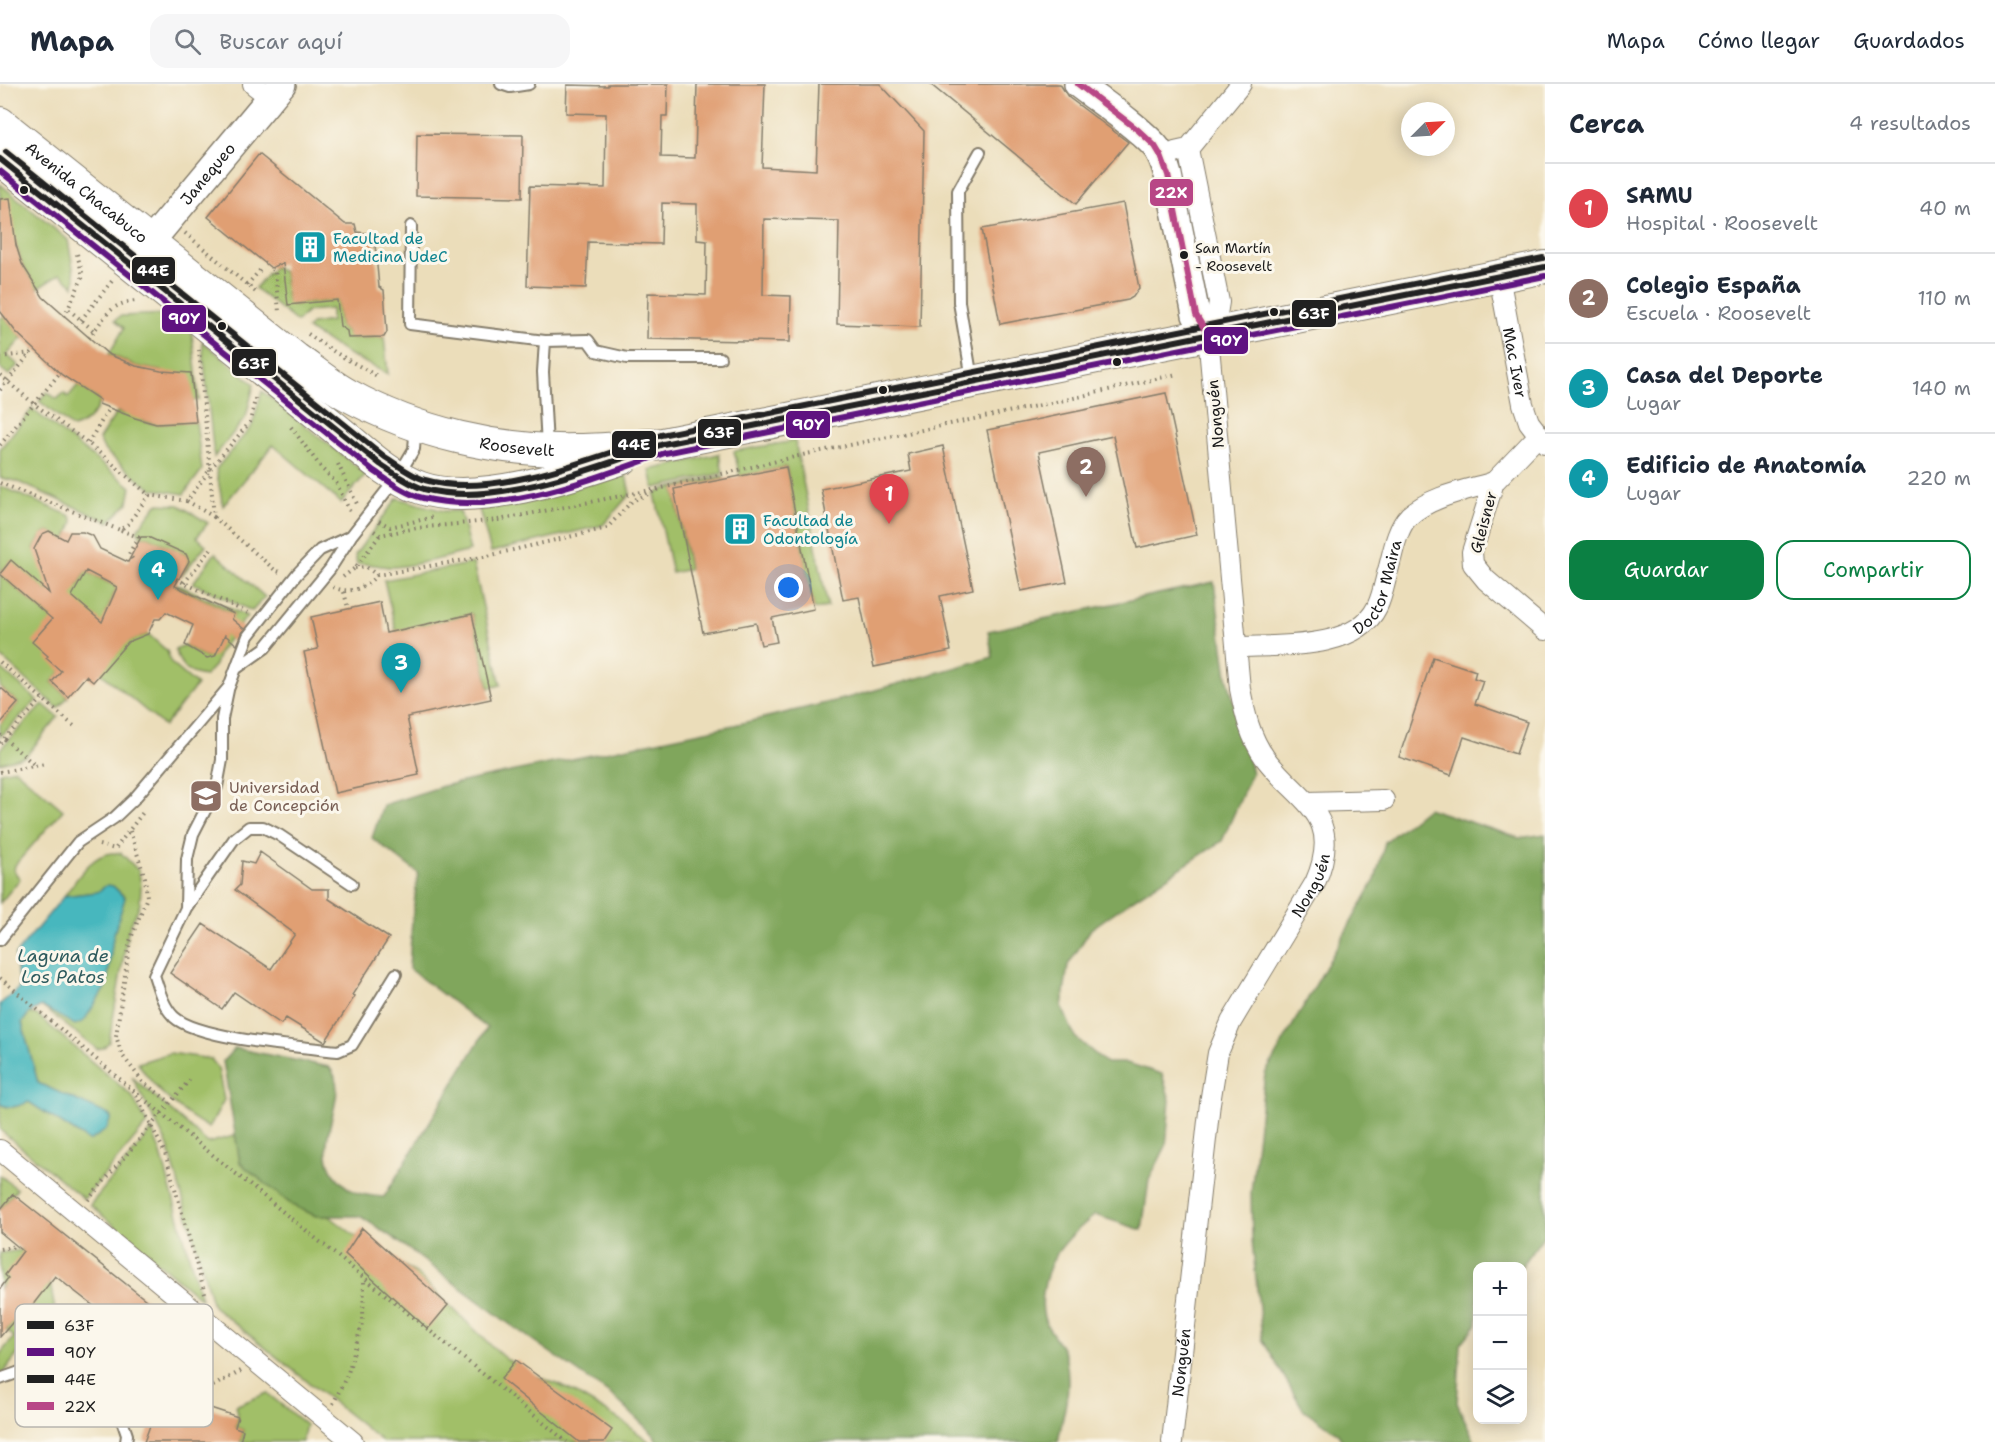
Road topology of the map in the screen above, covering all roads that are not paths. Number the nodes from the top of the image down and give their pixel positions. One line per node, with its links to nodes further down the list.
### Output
1 (501, 84): 2 (lane)
2 (529, 84)
3 (1241, 84): 8 (street)
4 (1084, 86): 7 (main road)
5 (269, 89): 12 (main road, Janequeo)
6 (0, 123): 12 (main road, Avenida Chacabuco)
7 (1156, 146): 8 (street); 15 (main road)
8 (1188, 149): 15 (street)
9 (980, 152): 18 (lane)
10 (0, 159): 12 (main road, Avenida Chacabuco)
11 (411, 226): 16 (lane)
12 (142, 250): 19 (main road, Avenida Chacabuco); 23 (main road, Avenida Chacabuco)
13 (1545, 267): 14 (main road, Roosevelt)
14 (1499, 276): 15 (main road, Roosevelt); 20 (street, Mac Iver)
15 (1208, 335): 18 (main road, Roosevelt); 27 (street, Nonguén)
16 (545, 341): 17 (lane); 22 (lane)
17 (720, 358)
18 (972, 381): 21 (main road, Roosevelt)
19 (412, 435): 22 (main road, Roosevelt); 23 (lane)
20 (1542, 439): 24 (street, Gleisner)
21 (663, 444): 22 (main road, Roosevelt); 23 (main road, Roosevelt)
22 (547, 450)
23 (398, 476): 25 (lane)
24 (1494, 482): 26 (street, Gleisner); 27 (street, Doctor Maira)
25 (351, 536): 28 (lane); 28 (lane)
26 (1545, 630)
27 (1237, 647): 31 (street, Nonguén)
28 (237, 669): 29 (lane)
29 (229, 687): 33 (lane); 34 (lane)
30 (1384, 800): 31 (street)
31 (1308, 802): 44 (street, Nonguén)
32 (352, 884): 33 (lane)
33 (186, 908): 35 (lane)
34 (0, 940)
35 (396, 974)
36 (0, 1150): 37 (street)
37 (186, 1304)
38 (213, 1326): 43 (street)
39 (15, 1374): 40 (lane)
40 (0, 1379)
41 (125, 1427): 42 (lane)
42 (126, 1442)
43 (353, 1442)
44 (1172, 1442)

